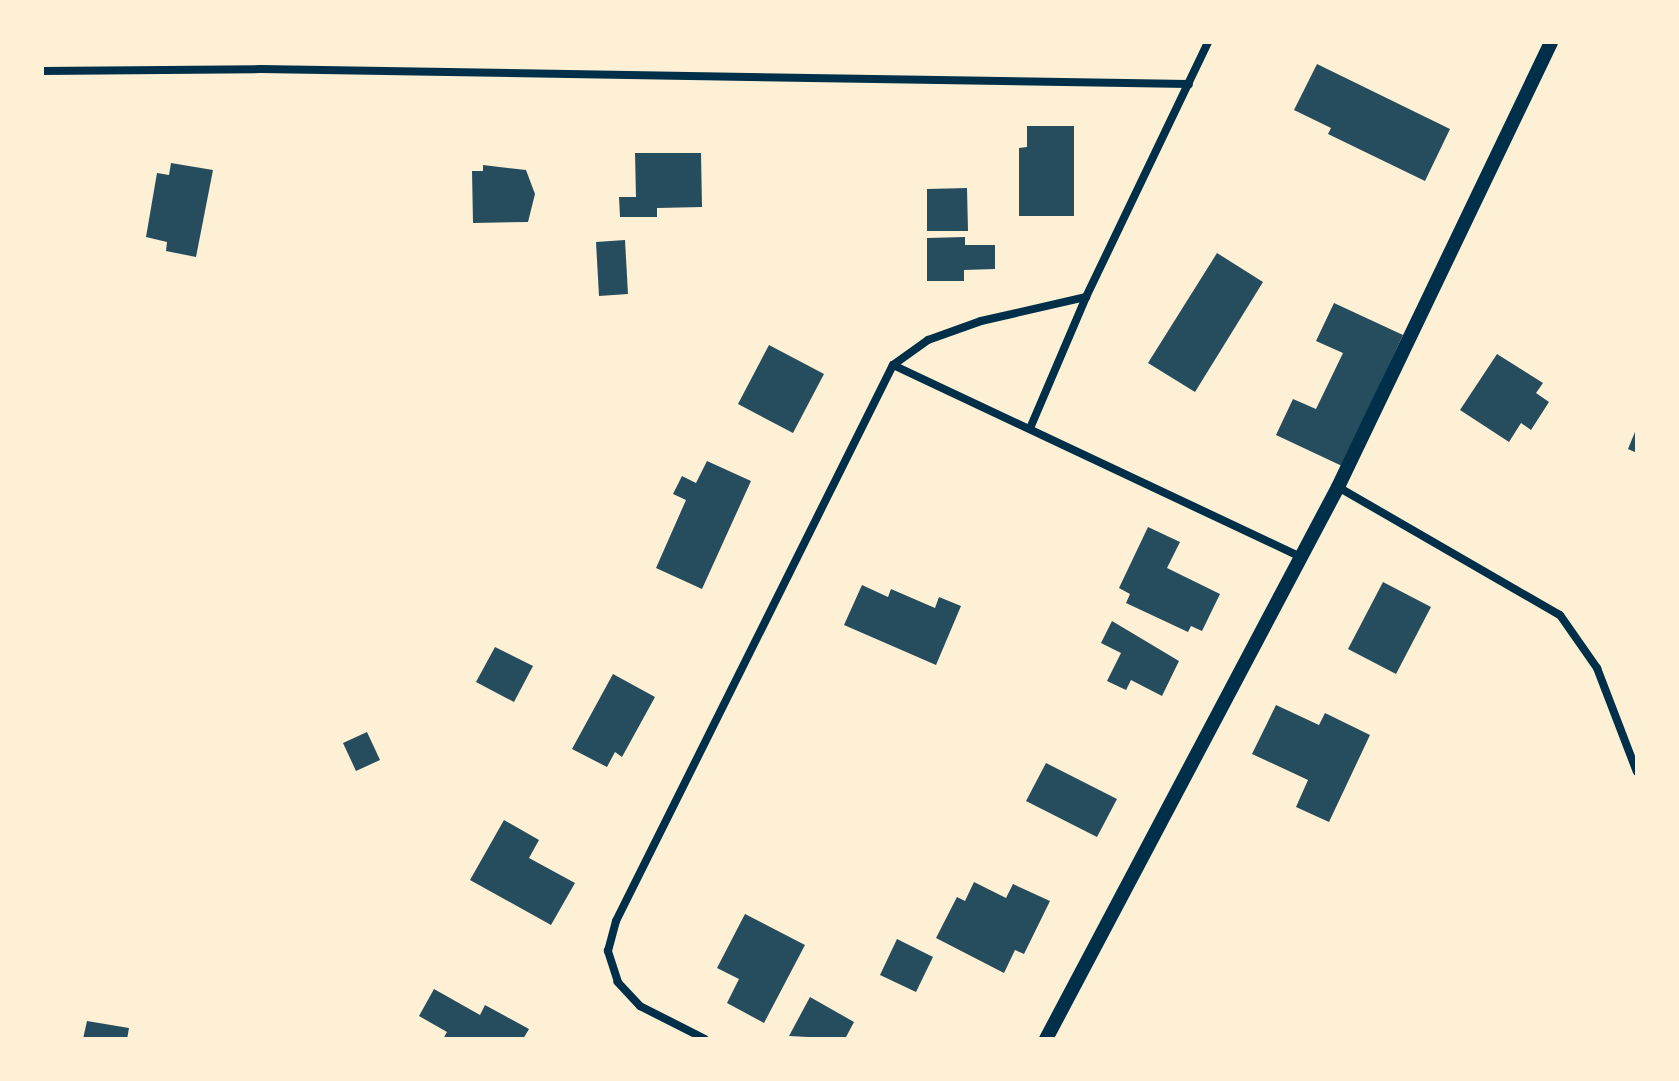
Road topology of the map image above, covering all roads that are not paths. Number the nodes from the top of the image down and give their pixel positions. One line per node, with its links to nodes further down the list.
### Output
1 (1208, 42): 4 (street)
2 (1551, 42): 8 (street)
3 (42, 71): 4 (street)
4 (1189, 84): 5 (street)
5 (1086, 297): 6 (street); 7 (street)
6 (893, 365): 7 (street); 11 (street)
7 (1031, 426): 9 (street)
8 (1338, 487): 9 (street); 10 (street)
9 (1301, 557): 12 (street)
10 (1637, 772)
11 (705, 1039)
12 (1046, 1039)

